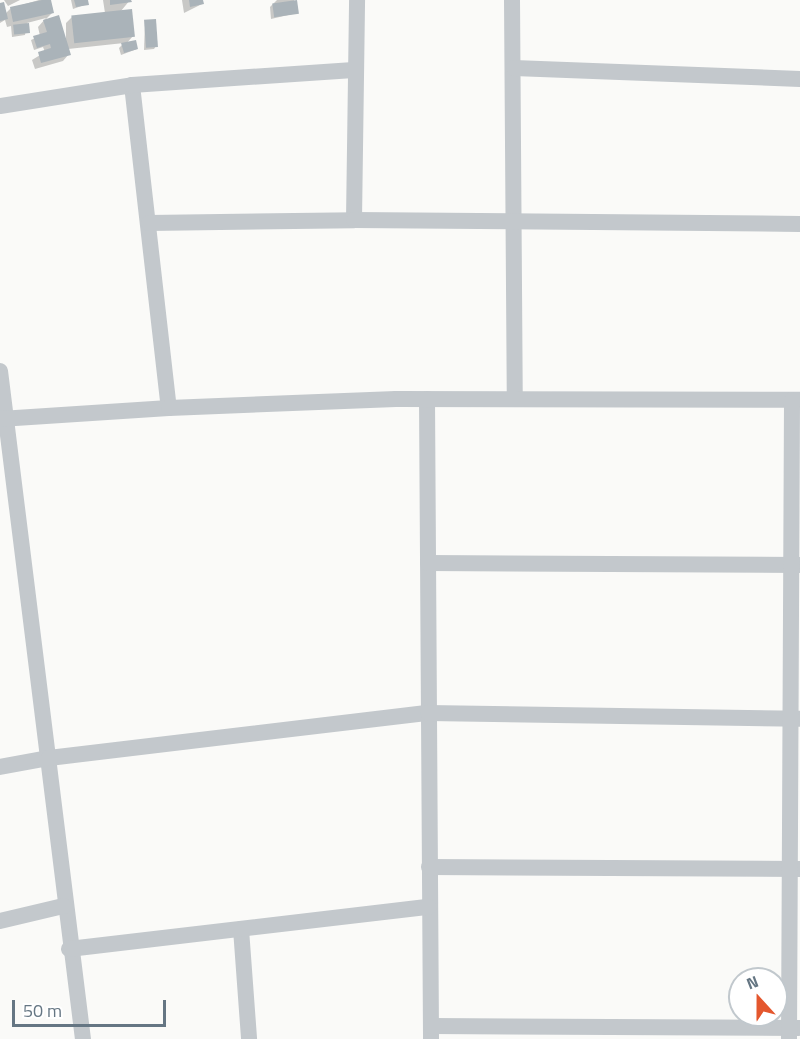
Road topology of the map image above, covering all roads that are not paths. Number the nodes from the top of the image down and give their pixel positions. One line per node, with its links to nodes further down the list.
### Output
1 (357, 0): 4 (street)
2 (512, 0): 3 (street)
3 (514, 68): 5 (street); 9 (street)
4 (353, 70): 6 (street); 8 (street)
5 (800, 79)
6 (132, 85): 7 (street); 10 (street)
7 (0, 106)
8 (354, 220): 9 (street); 10 (street)
9 (513, 221): 11 (street); 14 (street)
10 (149, 223): 16 (street)
11 (800, 224)
12 (0, 371): 17 (street)
13 (427, 399): 14 (street); 16 (street); 18 (street)
14 (515, 399): 15 (street)
15 (796, 400): 19 (street)
16 (169, 408): 17 (street)
17 (3, 419): 22 (street)
18 (428, 563): 19 (street); 20 (street)
19 (796, 564): 21 (street)
20 (428, 713): 21 (street); 22 (street); 24 (street)
21 (795, 719): 25 (street)
22 (49, 758): 23 (street); 26 (street)
23 (0, 767)
24 (429, 867): 25 (street); 27 (street)
25 (795, 869): 32 (street)
26 (63, 906): 28 (street); 30 (street)
27 (429, 907): 29 (street); 31 (street)
28 (0, 921)
29 (242, 929): 30 (street); 34 (street)
30 (69, 949): 33 (street)
31 (431, 1032): 32 (street)
32 (793, 1032)
33 (82, 1039)
34 (249, 1039)

